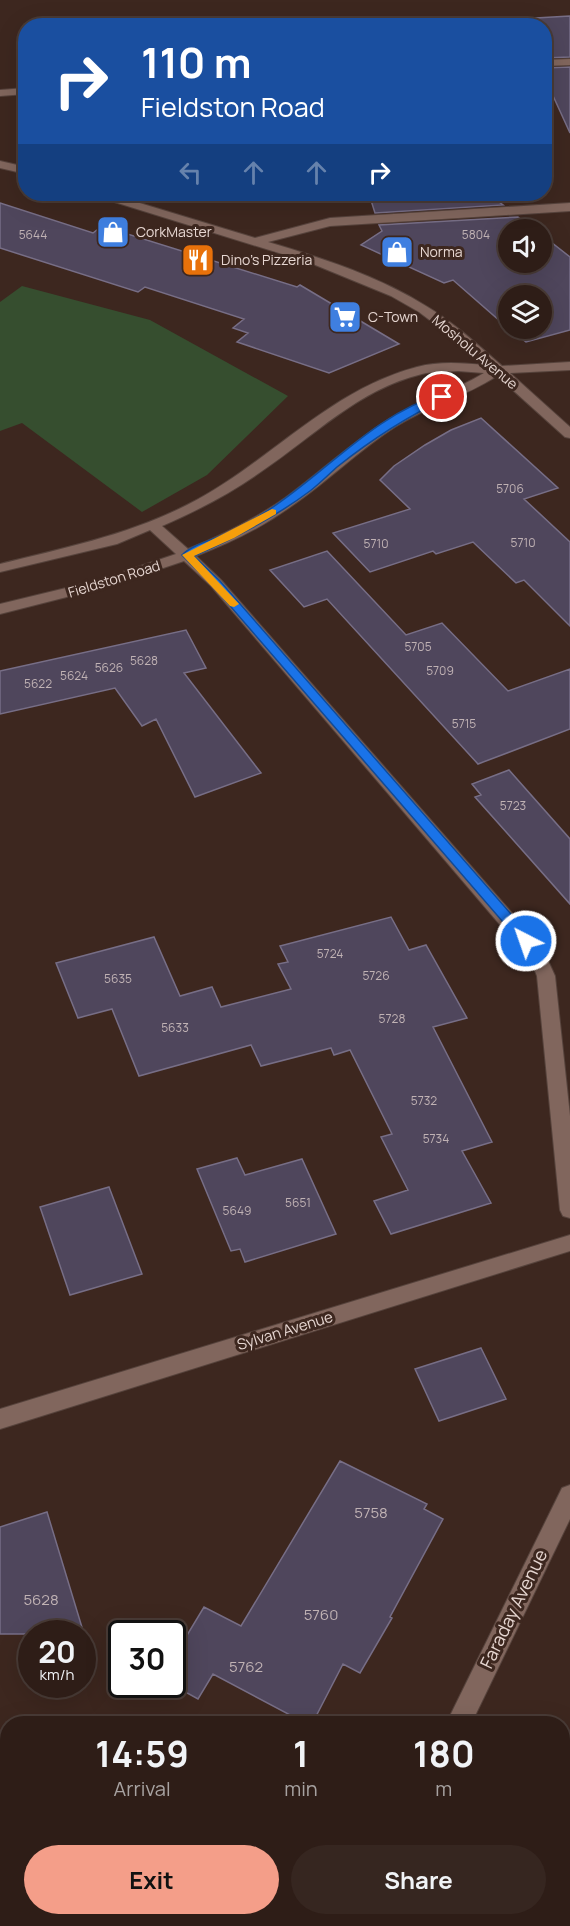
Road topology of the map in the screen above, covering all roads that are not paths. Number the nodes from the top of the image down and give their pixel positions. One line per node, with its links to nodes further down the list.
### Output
1 (570, 62): 2 (street)
2 (552, 63)
3 (18, 92): 4 (street)
4 (0, 93)
5 (0, 164): 6 (street)
6 (18, 169)
7 (123, 201): 9 (street, Mosholu Avenue)
8 (570, 207): 9 (street)
9 (257, 241): 11 (street, Mosholu Avenue)
10 (570, 366): 11 (street, Fieldston Road)
11 (498, 370): 12 (street, Mosholu Avenue); 13 (street, Fieldston Road); 14 (street, Fieldston Road)
12 (570, 434)
13 (153, 525): 14 (street); 15 (street, Fieldston Road)
14 (187, 555): 16 (street, Fieldston Road); 17 (street)
15 (0, 568)
16 (0, 609)
17 (570, 1210)
18 (570, 1243): 19 (street, Sylvan Avenue)
19 (0, 1419)
20 (570, 1495): 21 (street, Faraday Avenue)
21 (462, 1716)

